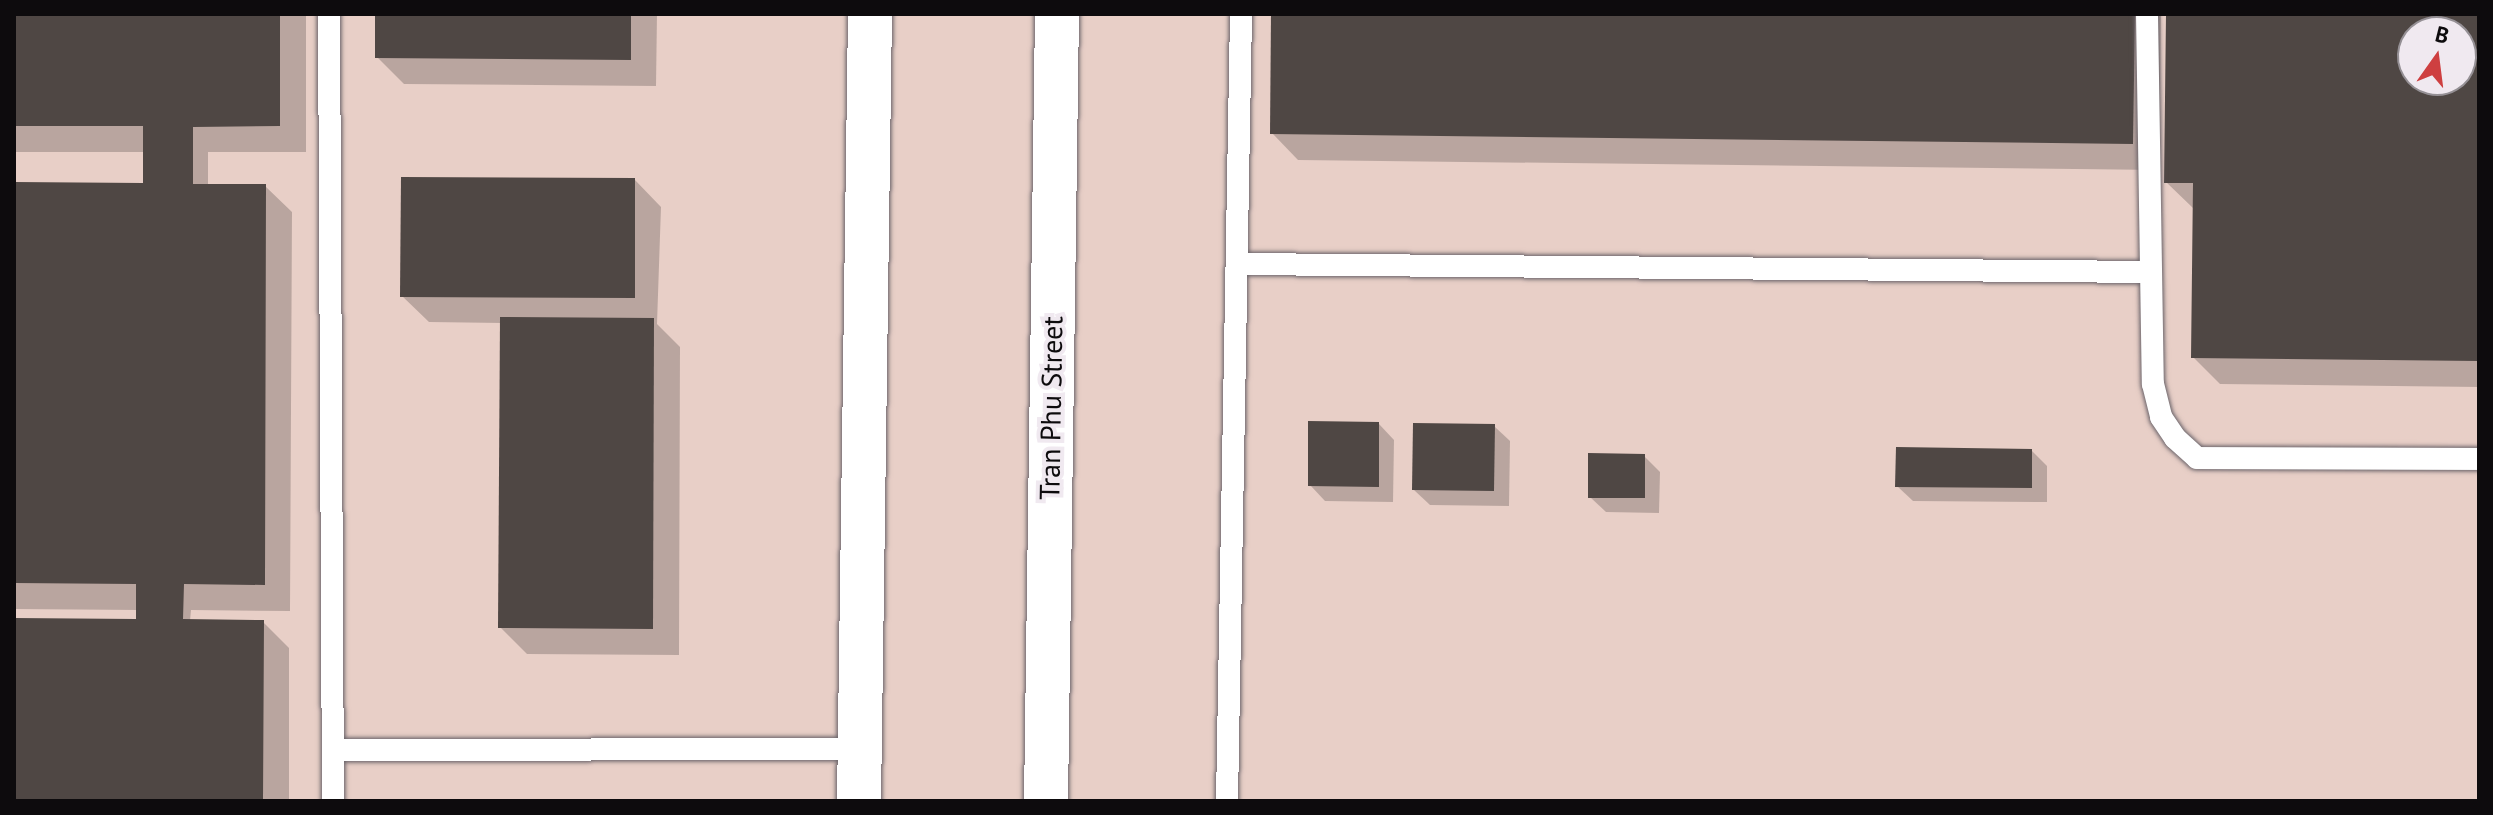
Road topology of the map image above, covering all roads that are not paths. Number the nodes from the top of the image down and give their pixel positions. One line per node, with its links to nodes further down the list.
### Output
1 (329, 14): 10 (lane)
2 (870, 14): 9 (main road)
3 (1057, 14): 13 (main road, Tran Phu Street)
4 (1241, 14): 6 (lane)
5 (2147, 14): 7 (lane)
6 (1237, 264): 7 (lane); 14 (lane)
7 (2151, 272): 8 (lane)
8 (2479, 459)
9 (859, 749): 10 (lane); 12 (main road)
10 (334, 750): 11 (lane)
11 (333, 801)
12 (859, 801)
13 (1046, 801)
14 (1227, 801)

